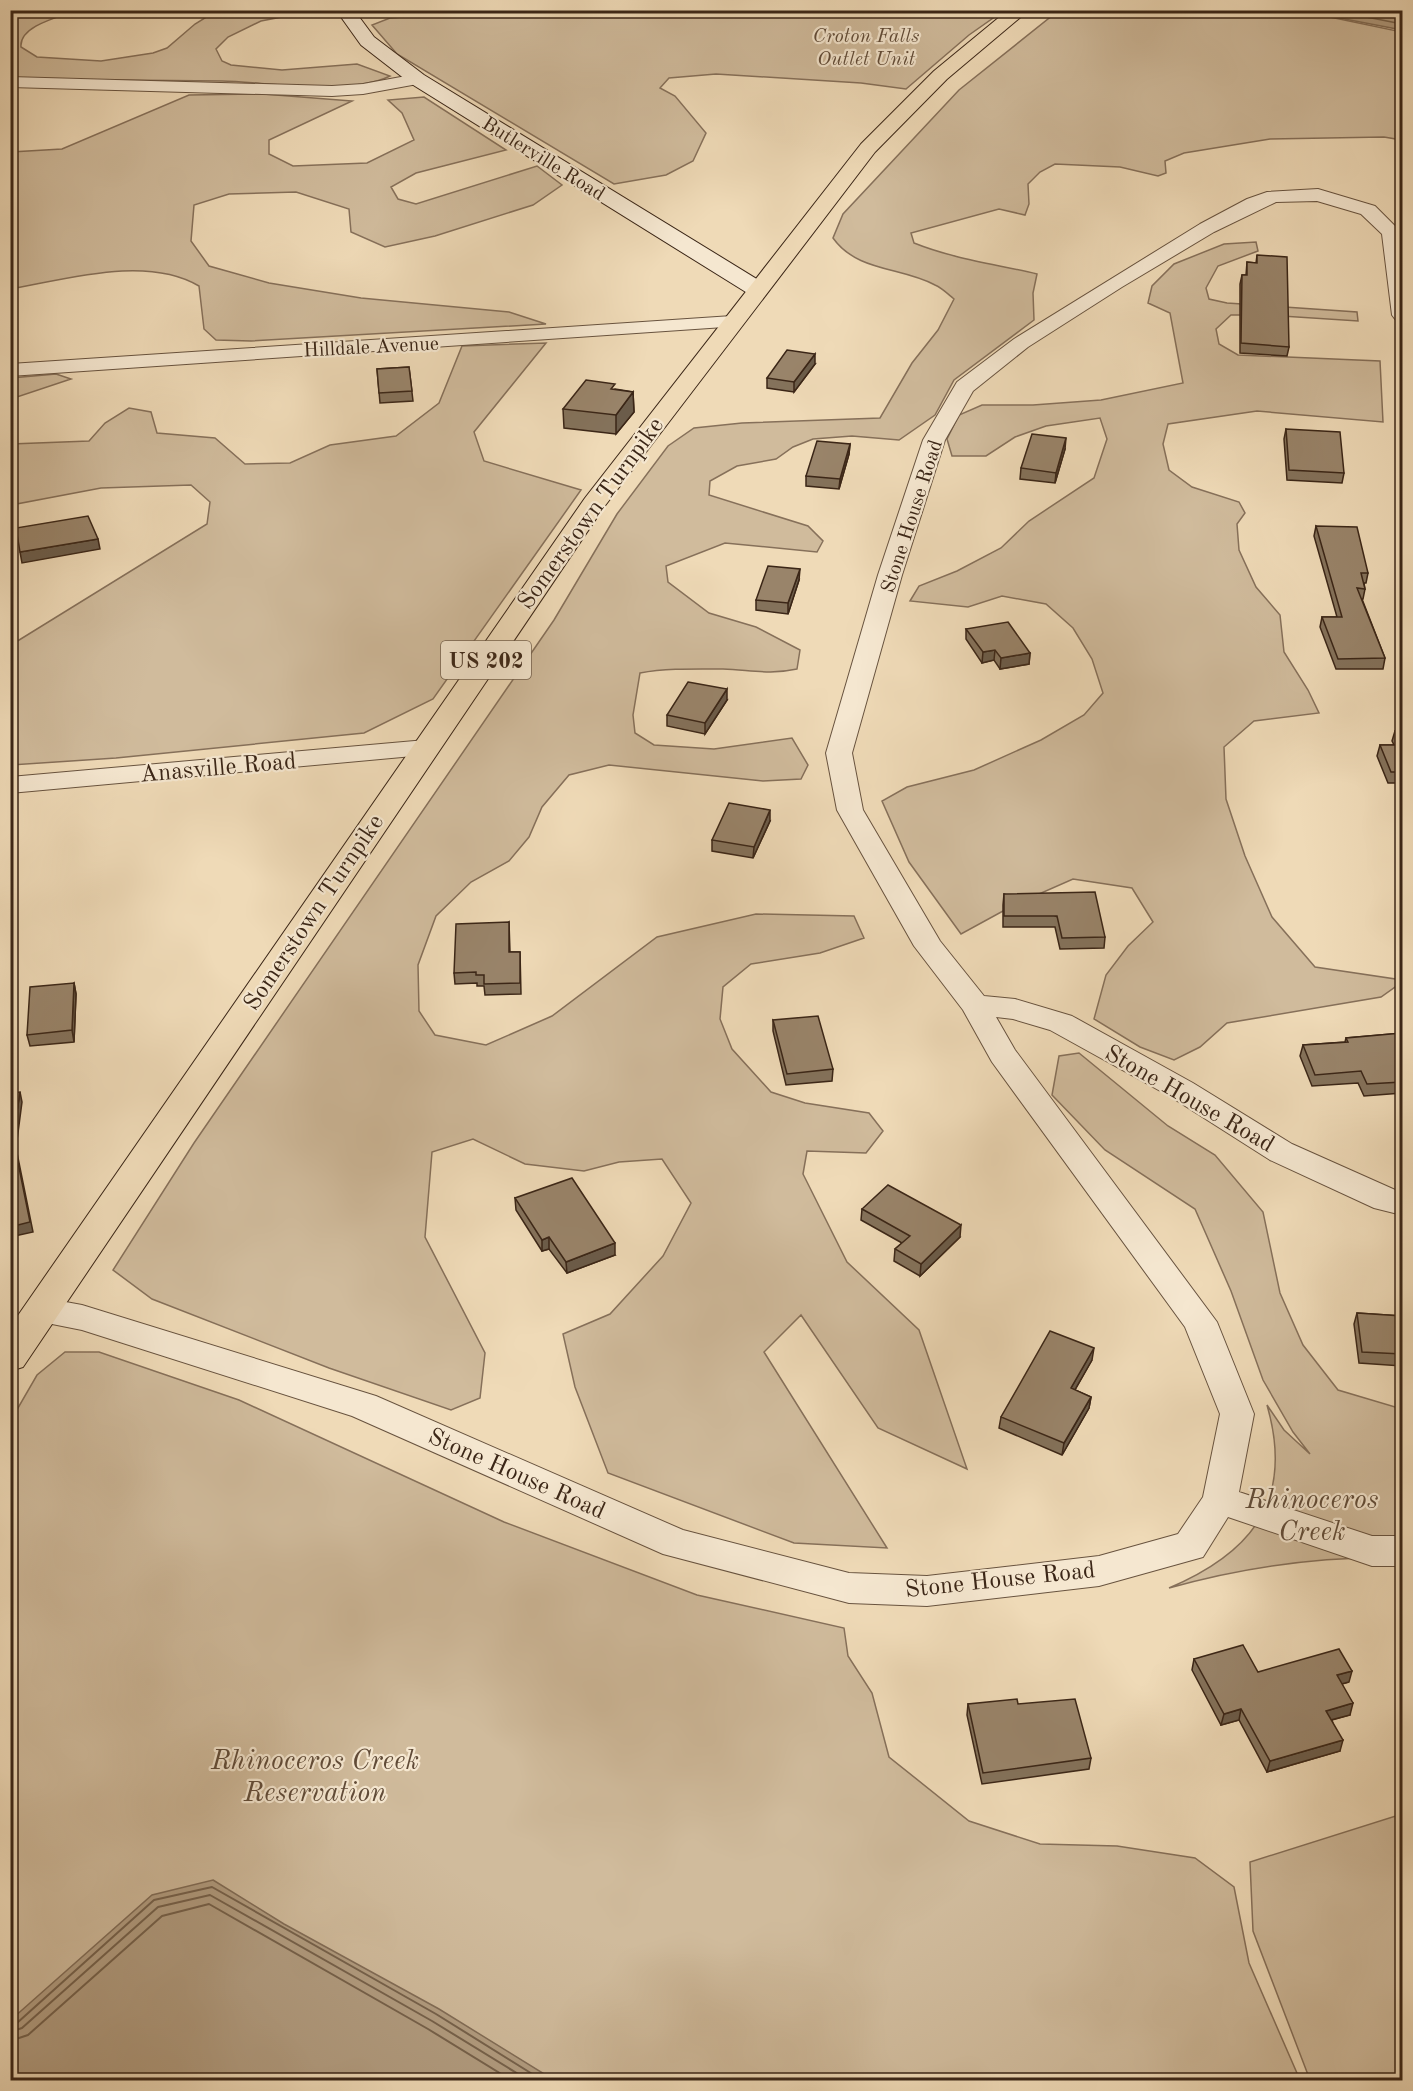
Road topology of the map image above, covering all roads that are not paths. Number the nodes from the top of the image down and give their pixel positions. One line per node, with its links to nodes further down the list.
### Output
1 (345, 10): 3 (street, Butlerville Road)
2 (1020, 10): 5 (main road, Somerstown Turnpike / US 202)
3 (417, 79): 4 (street); 5 (street, Butlerville Road)
4 (10, 82)
5 (758, 289): 7 (main road, Somerstown Turnpike / US 202)
6 (1402, 315): 11 (street, Stone House Road)
7 (732, 322): 8 (street, Hilldale Avenue); 9 (main road, Somerstown Turnpike / US 202)
8 (10, 369)
9 (426, 748): 10 (street, Anasville Road); 13 (main road, Somerstown Turnpike / US 202)
10 (10, 785)
11 (975, 1005): 12 (street, Stone House Road); 15 (street, Stone House Road)
12 (1402, 1204)
13 (44, 1311): 14 (main road, Somerstown Turnpike / US 202); 15 (street, Stone House Road)
14 (10, 1357)
15 (1220, 1500): 16 (street)
16 (1402, 1551)

